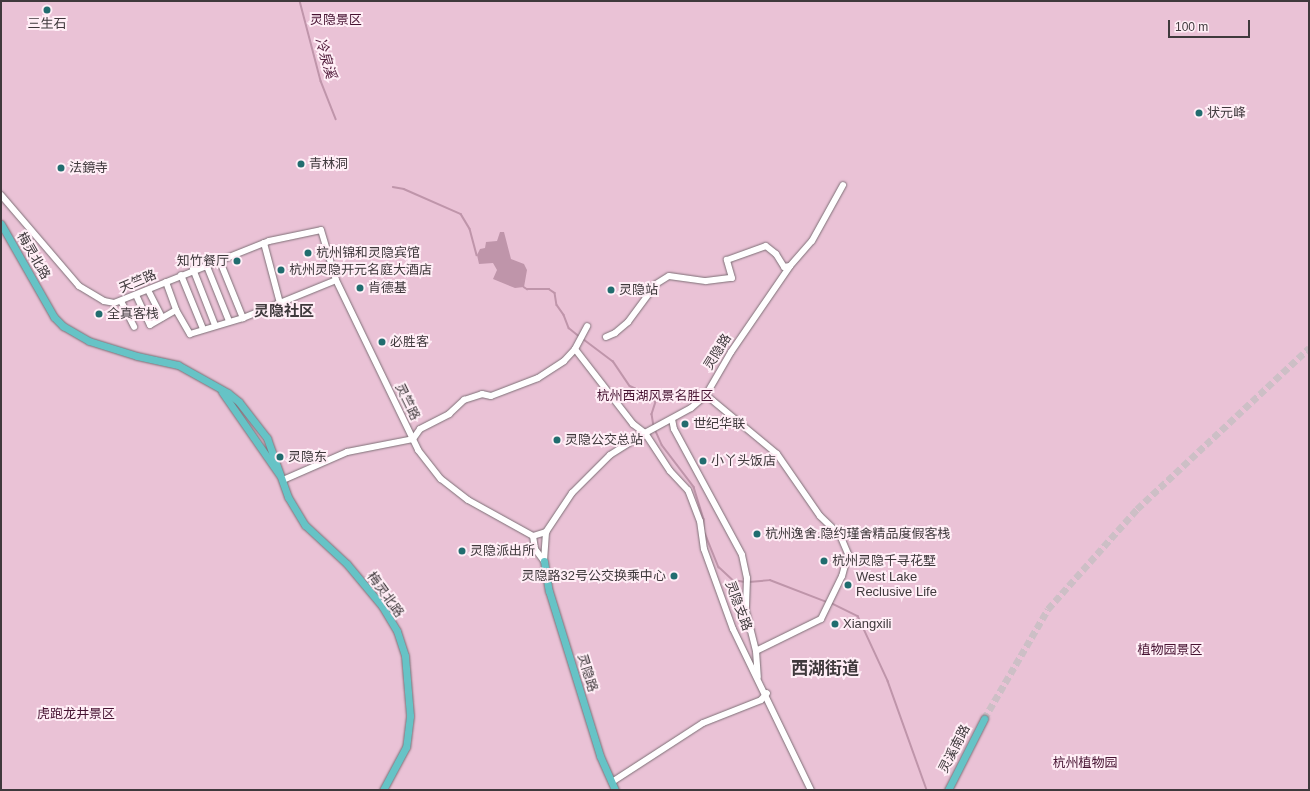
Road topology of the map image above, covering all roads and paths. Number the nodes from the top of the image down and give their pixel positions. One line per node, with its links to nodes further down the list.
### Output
1 (843, 185): 8 (street, 灵隐路)
2 (1, 194): 15 (street, 天竺路)
3 (1, 224): 27 (main road, 梅灵北路)
4 (321, 230): 5 (street, 天竺路); 11 (street, 灵竺路)
5 (264, 242): 6 (street, 天竺路); 16 (street)
6 (219, 259): 7 (street, 天竺路); 19 (street)
7 (206, 264): 9 (street, 天竺路); 20 (street)
8 (790, 266): 25 (street); 28 (street, 灵隐路)
9 (193, 269): 10 (street, 天竺路); 21 (street)
10 (181, 275): 12 (street, 天竺路); 24 (street)
11 (336, 280): 16 (street); 31 (street, 灵竺路)
12 (166, 282): 13 (street, 天竺路); 17 (street)
13 (148, 290): 14 (street, 天竺路); 18 (street)
14 (136, 295): 15 (street, 天竺路); 18 (street)
15 (121, 301): 23 (street)
16 (280, 303): 19 (street)
17 (176, 310): 18 (street); 24 (street)
18 (162, 318)
19 (243, 318): 20 (street)
20 (228, 321): 21 (street)
21 (215, 325): 24 (street)
22 (587, 326): 26 (street)
23 (134, 327)
24 (203, 329)
25 (606, 337)
26 (575, 349): 30 (street, 灵隐支路); 31 (street)
27 (217, 386): 32 (main road, 梅灵北路); 32 (main road, 梅灵北路)
28 (706, 395): 29 (street, 灵隐路); 36 (street)
29 (672, 419): 30 (street, 灵隐路); 36 (street)
30 (647, 432): 33 (street, 灵隐路); 37 (street, 灵隐支路)
31 (413, 439): 32 (street); 34 (street, 灵竺路)
32 (283, 480): 41 (main road, 梅灵北路)
33 (546, 532): 34 (street); 35 (street)
34 (533, 536): 35 (street)
35 (544, 561): 40 (main road, 灵隐路)
36 (756, 651): 37 (street)
37 (758, 677): 38 (street, 灵隐支路)
38 (766, 693): 40 (street); 43 (street, 灵隐支路)
39 (984, 719): 44 (main road, 灵溪南路)
40 (612, 782): 42 (main road, 灵隐路)
41 (383, 790)
42 (615, 790)
43 (811, 790)
44 (948, 790)

